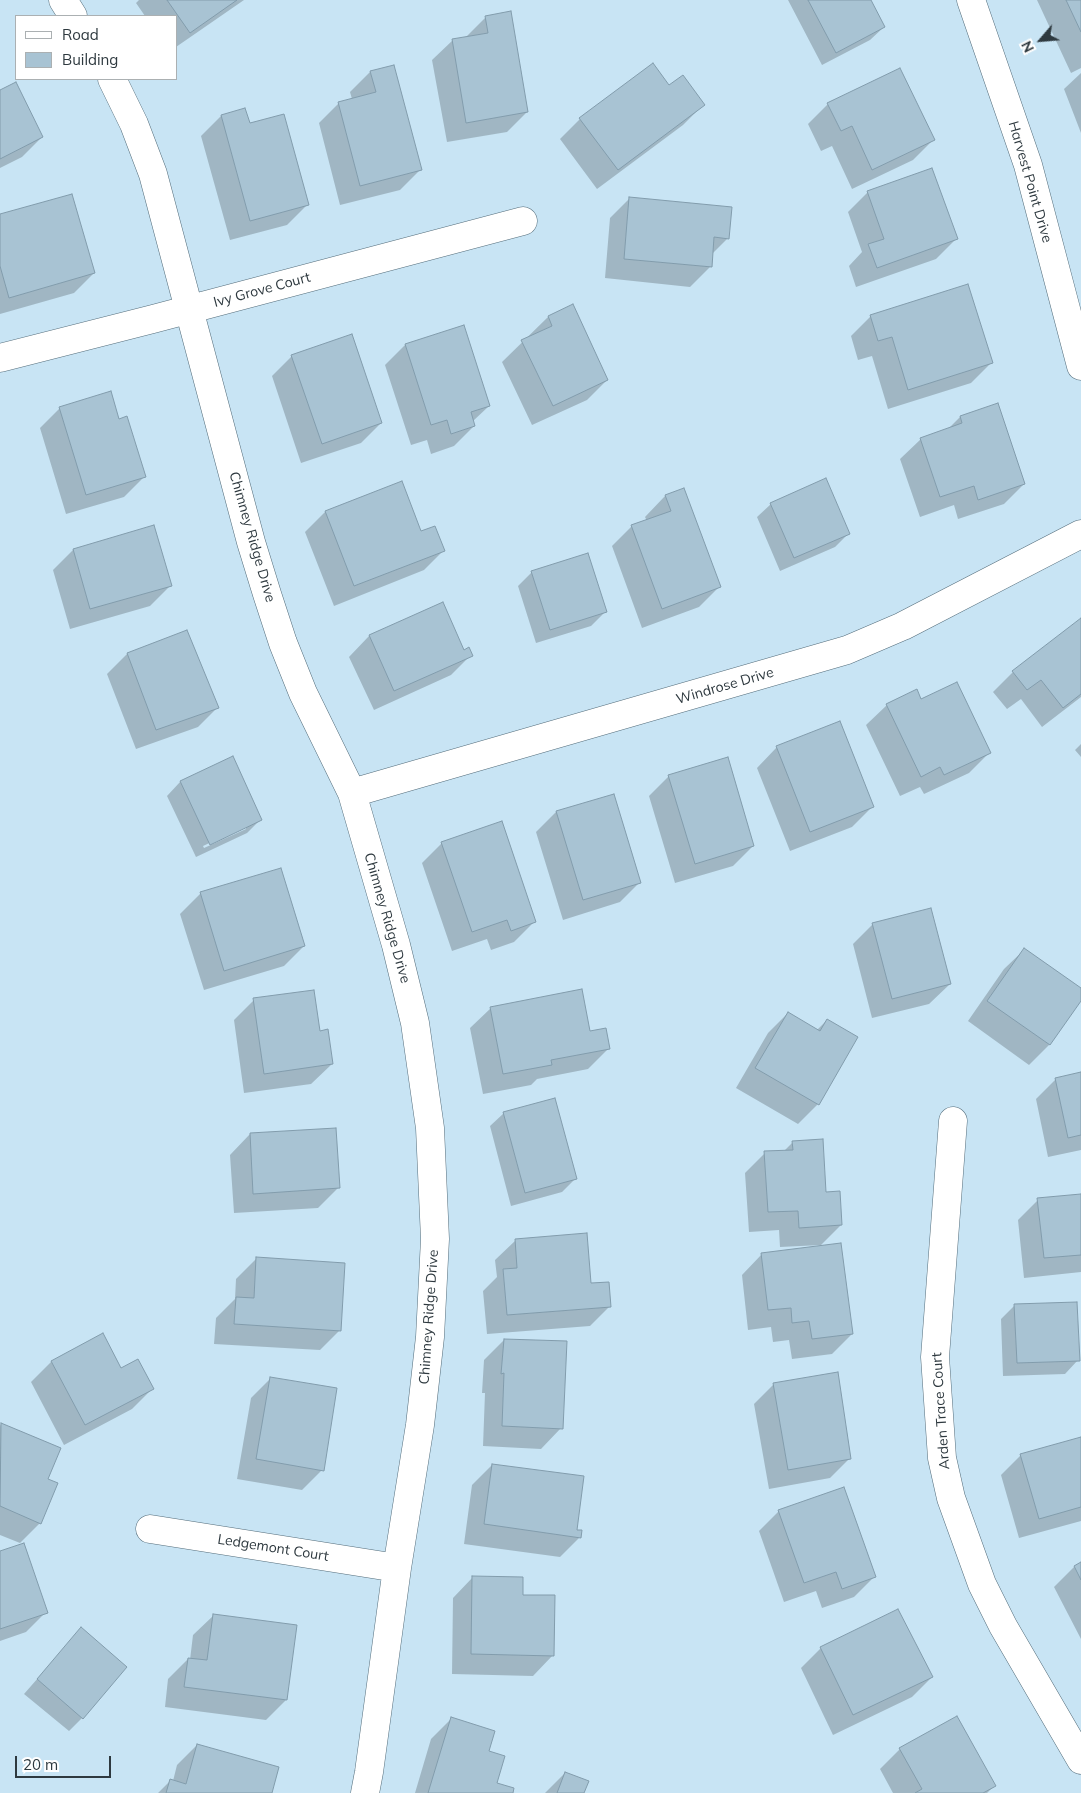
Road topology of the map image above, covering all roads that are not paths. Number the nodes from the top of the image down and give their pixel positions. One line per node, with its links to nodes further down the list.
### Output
1 (63, 0): 3 (street)
2 (971, 0): 8 (street, Harvest Point Drive)
3 (72, 15)
4 (112, 80): 6 (street, Chimney Ridge Drive)
5 (523, 221): 6 (street, Ivy Grove Court)
6 (190, 309): 7 (street, Ivy Grove Court); 10 (street, Chimney Ridge Drive)
7 (0, 358)
8 (1081, 366)
9 (1081, 534): 10 (street, Windrose Drive)
10 (352, 793): 13 (street, Chimney Ridge Drive)
11 (953, 1121): 14 (street, Arden Trace Court)
12 (150, 1529): 13 (street, Ledgemont Court)
13 (397, 1568): 15 (street, Chimney Ridge Drive)
14 (1081, 1760)
15 (365, 1793)

